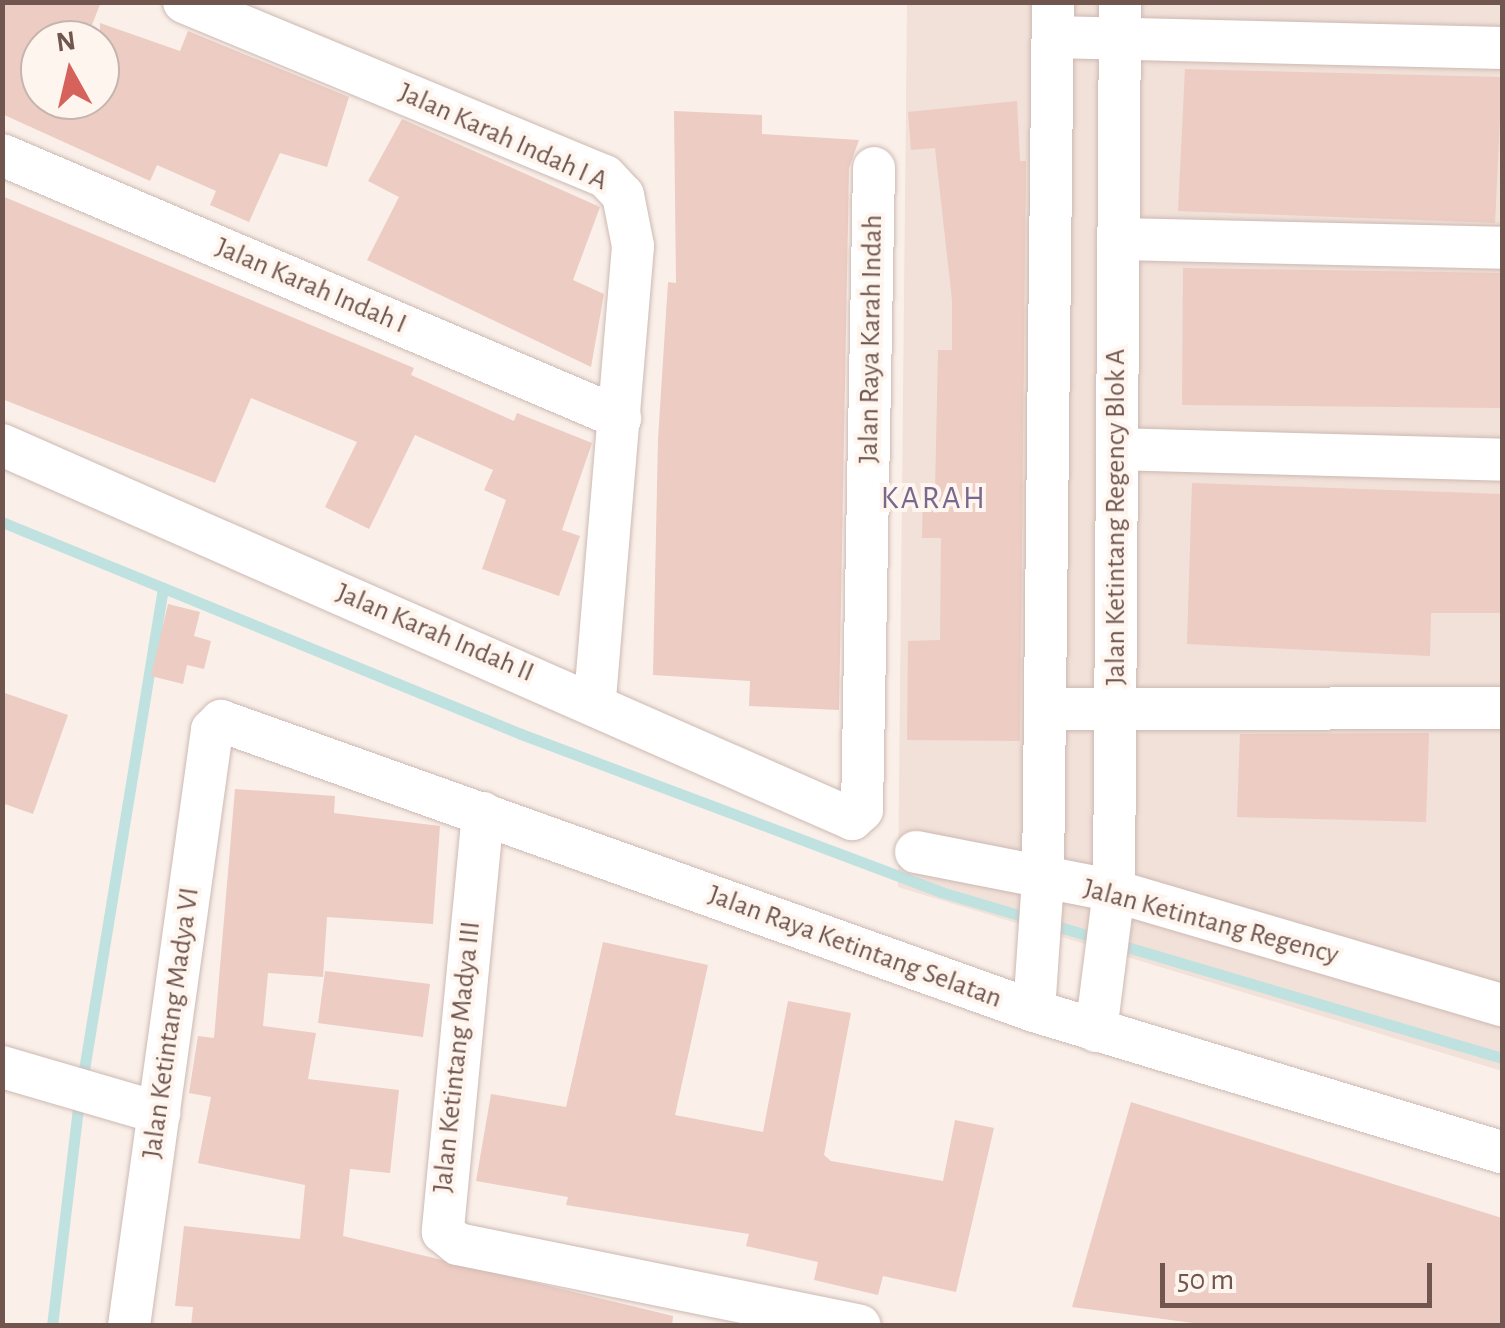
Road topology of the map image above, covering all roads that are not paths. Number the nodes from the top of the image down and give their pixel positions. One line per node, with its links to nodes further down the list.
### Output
1 (184, 2): 9 (street, Jalan Karah Indah I A)
2 (1120, 18): 3 (street); 4 (street); 7 (street, Jalan Ketintang Regency Blok A)
3 (1053, 20): 16 (street)
4 (1502, 48)
5 (2, 155): 9 (street, Jalan Karah Indah I)
6 (874, 168): 18 (street, Jalan Raya Karah Indah)
7 (1118, 238): 8 (street); 11 (street, Jalan Ketintang Regency Blok A)
8 (1502, 248)
9 (620, 418): 13 (street, Jalan Karah Indah I A)
10 (2, 445): 13 (street, Jalan Karah Indah II)
11 (1117, 449): 12 (street); 15 (street, Jalan Ketintang Regency Blok A)
12 (1502, 460)
13 (594, 702): 18 (street, Jalan Karah Indah II)
14 (1502, 708): 15 (street)
15 (1115, 709): 16 (street); 22 (street, Jalan Ketintang Regency Blok A)
16 (1045, 710): 21 (street)
17 (216, 722): 19 (street, Jalan Raya Ketintang Selatan); 27 (street, Jalan Ketintang Madya VI)
18 (862, 810)
19 (483, 813): 24 (street, Jalan Raya Ketintang Selatan); 29 (street, Jalan Ketintang Madya III)
20 (916, 852): 21 (street, Jalan Ketintang Regency)
21 (1042, 890): 22 (street, Jalan Ketintang Regency); 24 (street)
22 (1112, 901): 23 (street, Jalan Ketintang Regency); 25 (street, Jalan Ketintang Regency Blok A)
23 (1502, 1004)
24 (1034, 1011): 25 (street, Jalan Raya Ketintang Selatan)
25 (1096, 1031): 28 (street, Jalan Raya Ketintang Selatan)
26 (17, 1071): 27 (street)
27 (160, 1113): 30 (street, Jalan Ketintang Madya VI)
28 (1502, 1152)
29 (742, 1314): 31 (street, Jalan Ketintang Madya III)
30 (128, 1326)
31 (860, 1326)

